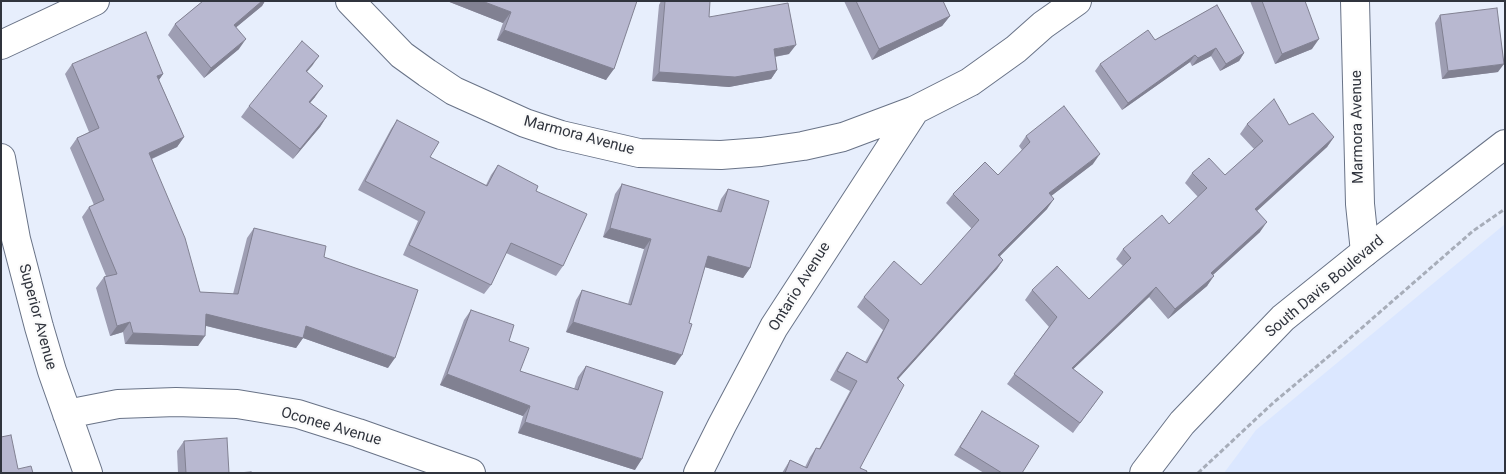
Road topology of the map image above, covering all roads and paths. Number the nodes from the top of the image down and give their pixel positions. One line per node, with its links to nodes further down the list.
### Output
1 (95, 1): 5 (street)
2 (350, 1): 6 (street, Marmora Avenue)
3 (1078, 1): 6 (street, Marmora Avenue)
4 (1355, 1): 10 (street, Marmora Avenue)
5 (1, 45)
6 (915, 110): 14 (street, Ontario Avenue)
7 (1505, 144): 10 (street, South Davis Boulevard)
8 (1, 158): 11 (street, Superior Avenue)
9 (1505, 209): 16 (path)
10 (1365, 252): 15 (street, South Davis Boulevard)
11 (67, 414): 12 (street, Superior Avenue); 13 (street, Oconee Avenue)
12 (88, 473)
13 (471, 473)
14 (698, 473)
15 (1144, 473)
16 (1198, 473)

